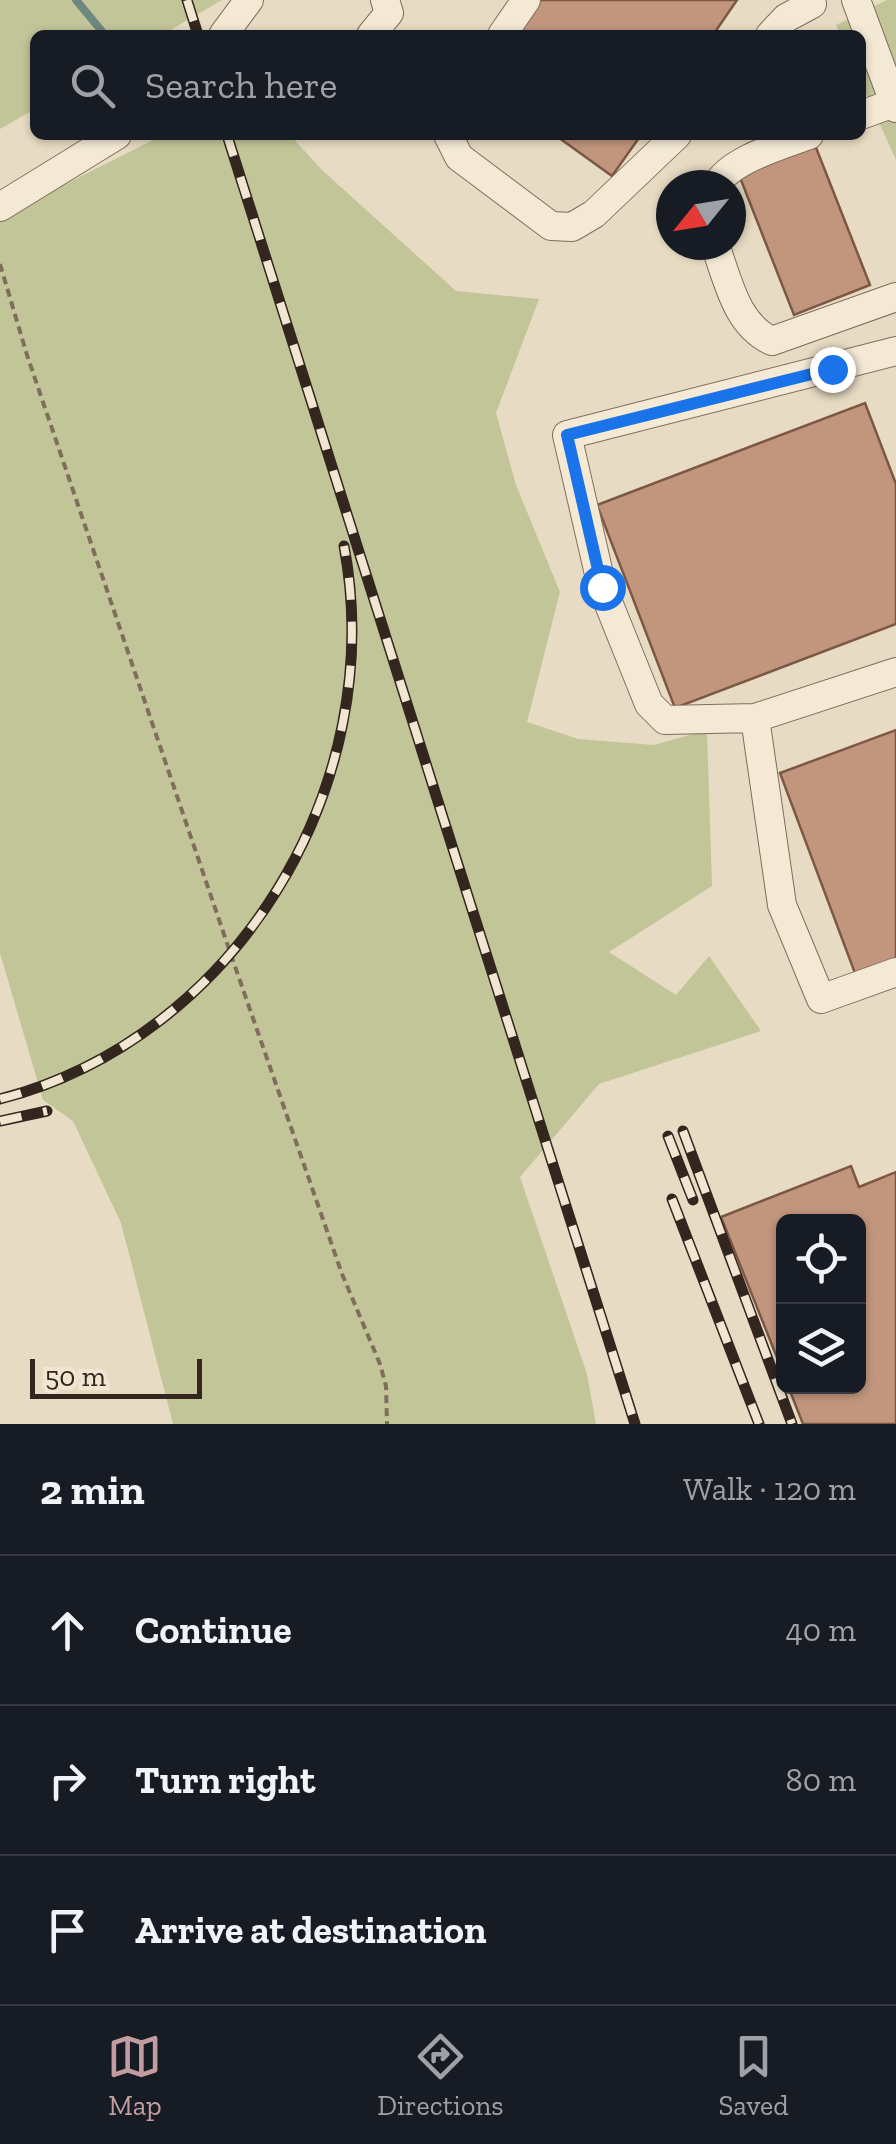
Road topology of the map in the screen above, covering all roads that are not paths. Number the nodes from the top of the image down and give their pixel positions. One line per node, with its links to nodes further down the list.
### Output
1 (249, 0): 6 (street)
2 (385, 0): 7 (street)
3 (526, 0): 8 (street)
4 (856, 0): 10 (street)
5 (814, 1): 9 (street)
6 (227, 30)
7 (375, 30)
8 (505, 30)
9 (775, 30)
10 (895, 105): 11 (street)
11 (866, 114)
12 (109, 140): 17 (street)
13 (450, 140): 14 (street)
14 (673, 140)
15 (796, 140): 16 (street)
16 (732, 170)
17 (0, 207)
18 (721, 260): 19 (street)
19 (896, 298)
20 (896, 351): 22 (street)
21 (896, 672): 22 (street)
22 (755, 718): 23 (street)
23 (896, 972)

